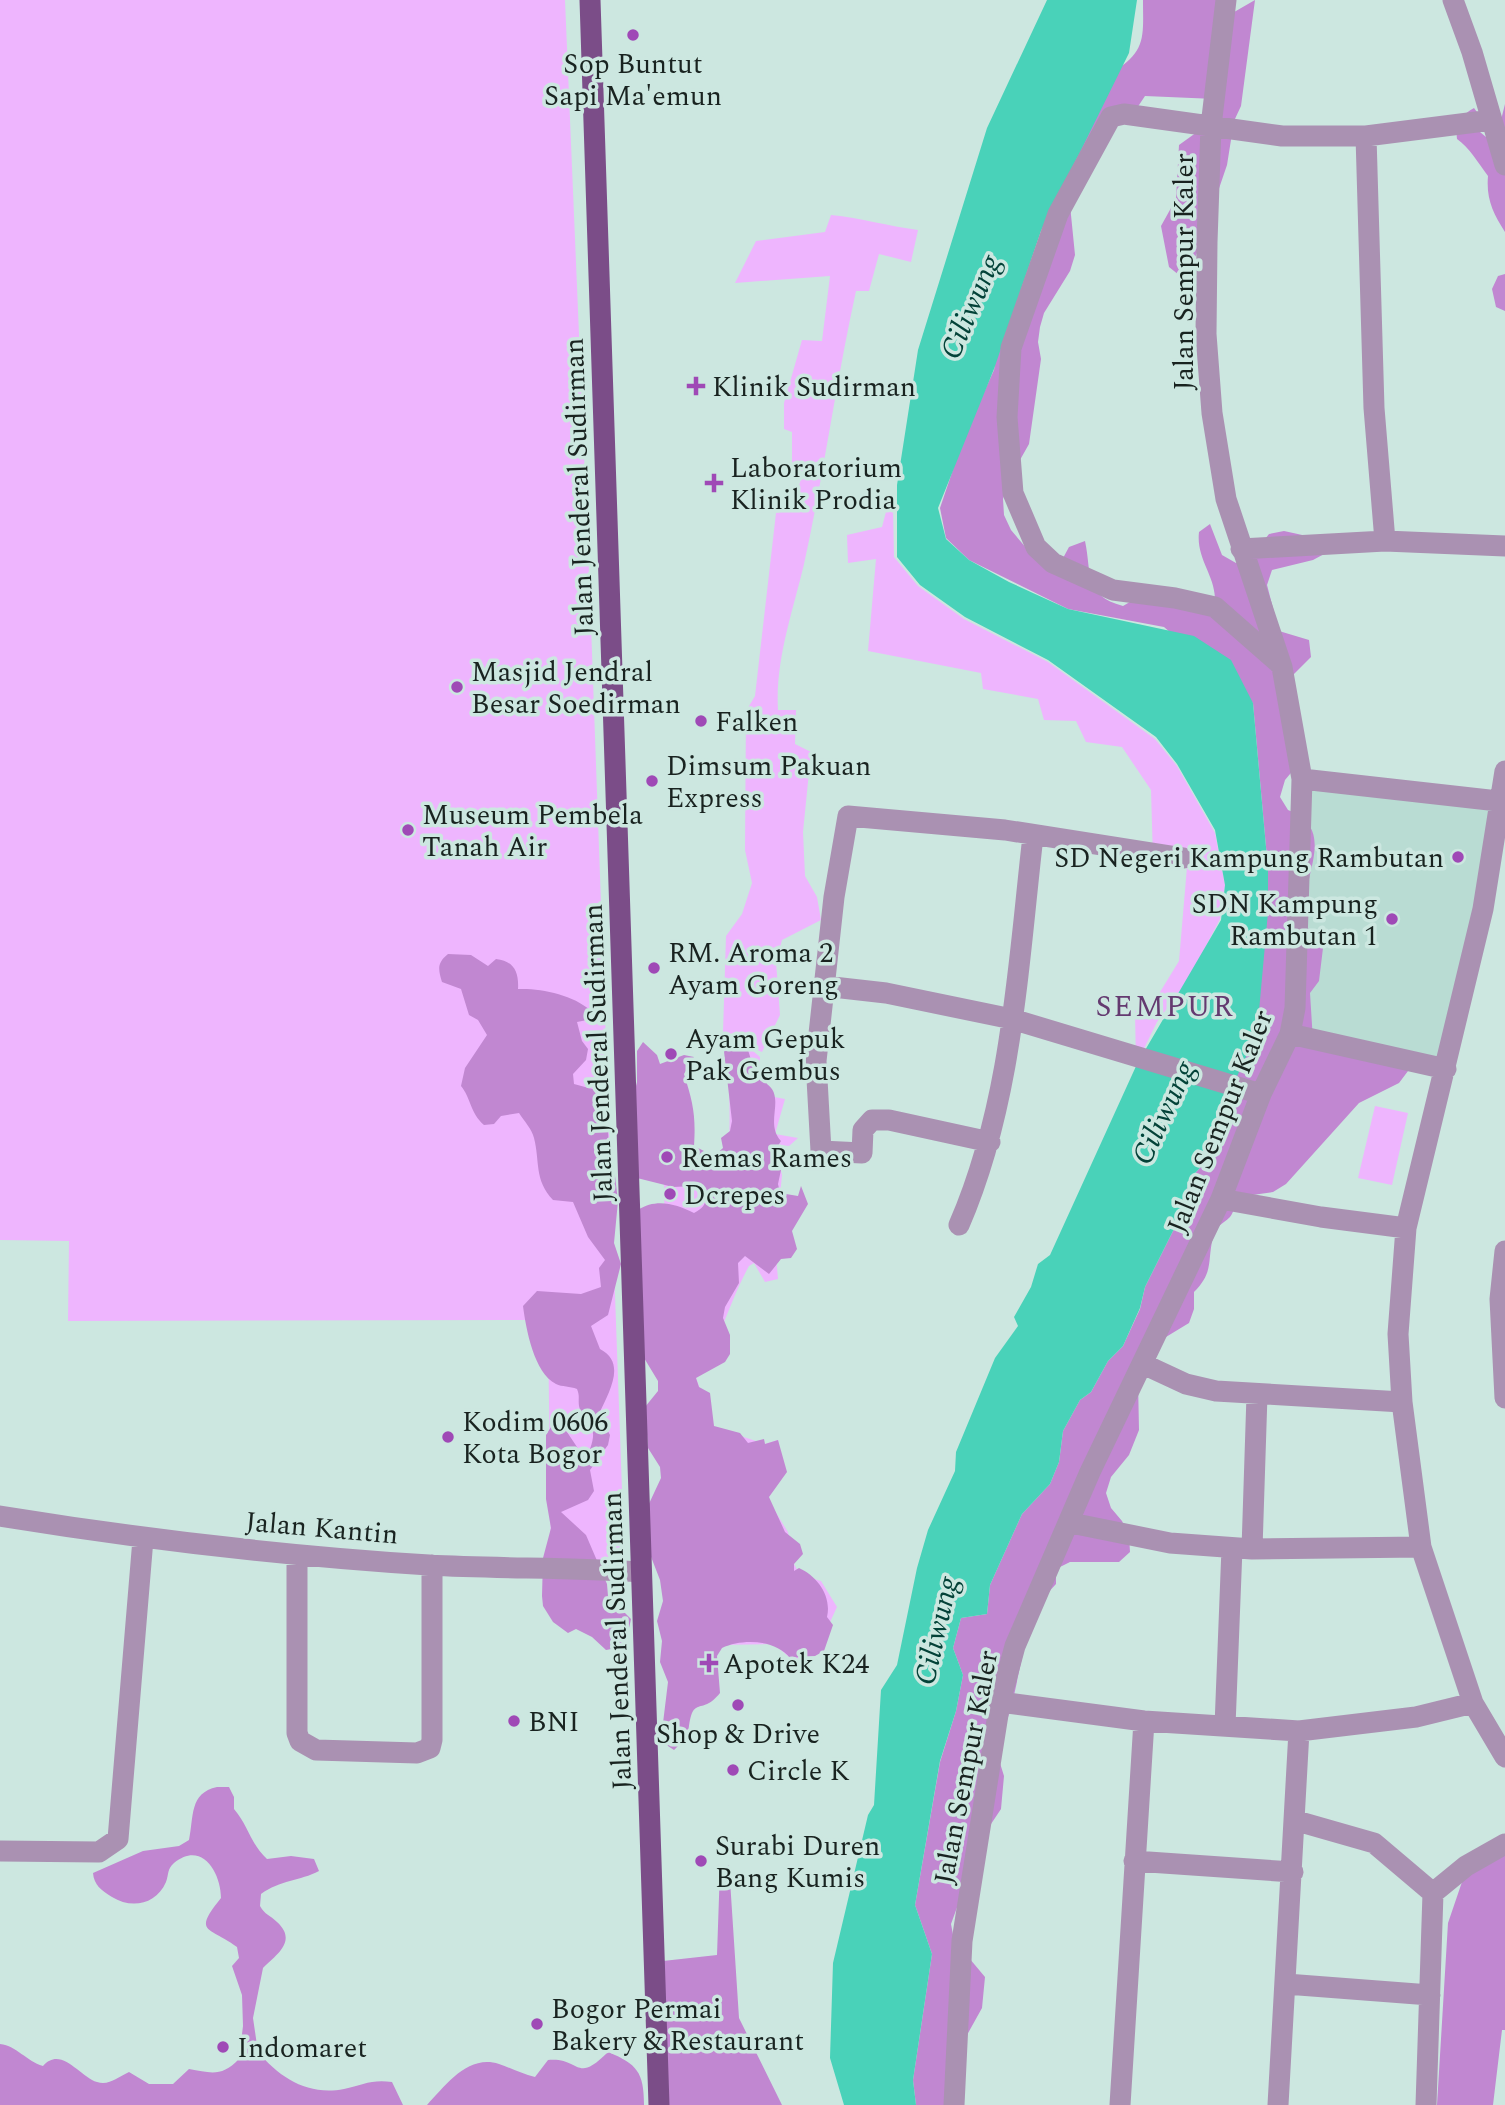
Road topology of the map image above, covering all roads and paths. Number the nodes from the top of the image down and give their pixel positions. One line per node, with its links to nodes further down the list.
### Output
1 (590, 0): 37 (main road, Jalan Jenderal Sudirman)
2 (1226, 0): 5 (street, Jalan Sempur Kaler)
3 (1453, 0): 4 (street)
4 (1492, 120): 6 (street); 7 (street)
5 (1211, 126): 6 (street); 10 (street, Jalan Sempur Kaler); 11 (street)
6 (1366, 136): 8 (street)
7 (1505, 165)
8 (1385, 541): 9 (street); 10 (street)
9 (1505, 546)
10 (1241, 549): 11 (street, Jalan Sempur Kaler)
11 (1282, 667): 12 (street, Jalan Sempur Kaler)
12 (1301, 779): 13 (street); 18 (street, Jalan Sempur Kaler)
13 (1502, 786): 19 (street)
14 (1033, 836): 15 (street); 16 (street); 17 (street)
15 (1184, 858)
16 (824, 986): 17 (street); 21 (street)
17 (1012, 1018): 20 (street); 21 (street)
18 (1290, 1034): 19 (street); 20 (street, Jalan Sempur Kaler)
19 (1446, 1069): 24 (street)
20 (1261, 1094): 22 (street, Jalan Sempur Kaler)
21 (990, 1142): 23 (street)
22 (1221, 1199): 24 (street); 26 (street, Jalan Sempur Kaler)
23 (959, 1225)
24 (1406, 1228): 29 (street)
25 (1505, 1251): 28 (street)
26 (1143, 1364): 27 (street); 31 (street, Jalan Sempur Kaler)
27 (1257, 1395): 29 (street); 34 (street)
28 (1505, 1398)
29 (1402, 1402): 33 (street)
30 (0, 1516): 32 (street, Jalan Kantin)
31 (1070, 1523): 34 (street); 38 (street, Jalan Sempur Kaler)
32 (144, 1539): 35 (street, Jalan Kantin); 46 (street)
33 (1421, 1547): 34 (street); 39 (street)
34 (1242, 1549): 41 (street)
35 (297, 1556): 36 (street, Jalan Kantin); 36 (street)
36 (432, 1565): 37 (street, Jalan Kantin)
37 (642, 1572): 52 (main road, Jalan Jenderal Sudirman)
38 (1000, 1702): 40 (street); 53 (street, Jalan Sempur Kaler)
39 (1473, 1703): 42 (street); 43 (street)
40 (1144, 1721): 41 (street); 47 (street)
41 (1225, 1726): 42 (street)
42 (1299, 1731): 44 (street)
43 (1505, 1757)
44 (1297, 1821): 48 (street); 49 (street)
45 (1505, 1844): 49 (street)
46 (0, 1851)
47 (1134, 1861): 48 (street); 54 (street)
48 (1293, 1872): 50 (street)
49 (1433, 1893): 51 (street)
50 (1286, 1984): 51 (street); 55 (street)
51 (1430, 1995): 56 (street)
52 (659, 2105)
53 (954, 2105)
54 (1120, 2105)
55 (1278, 2105)
56 (1426, 2105)

